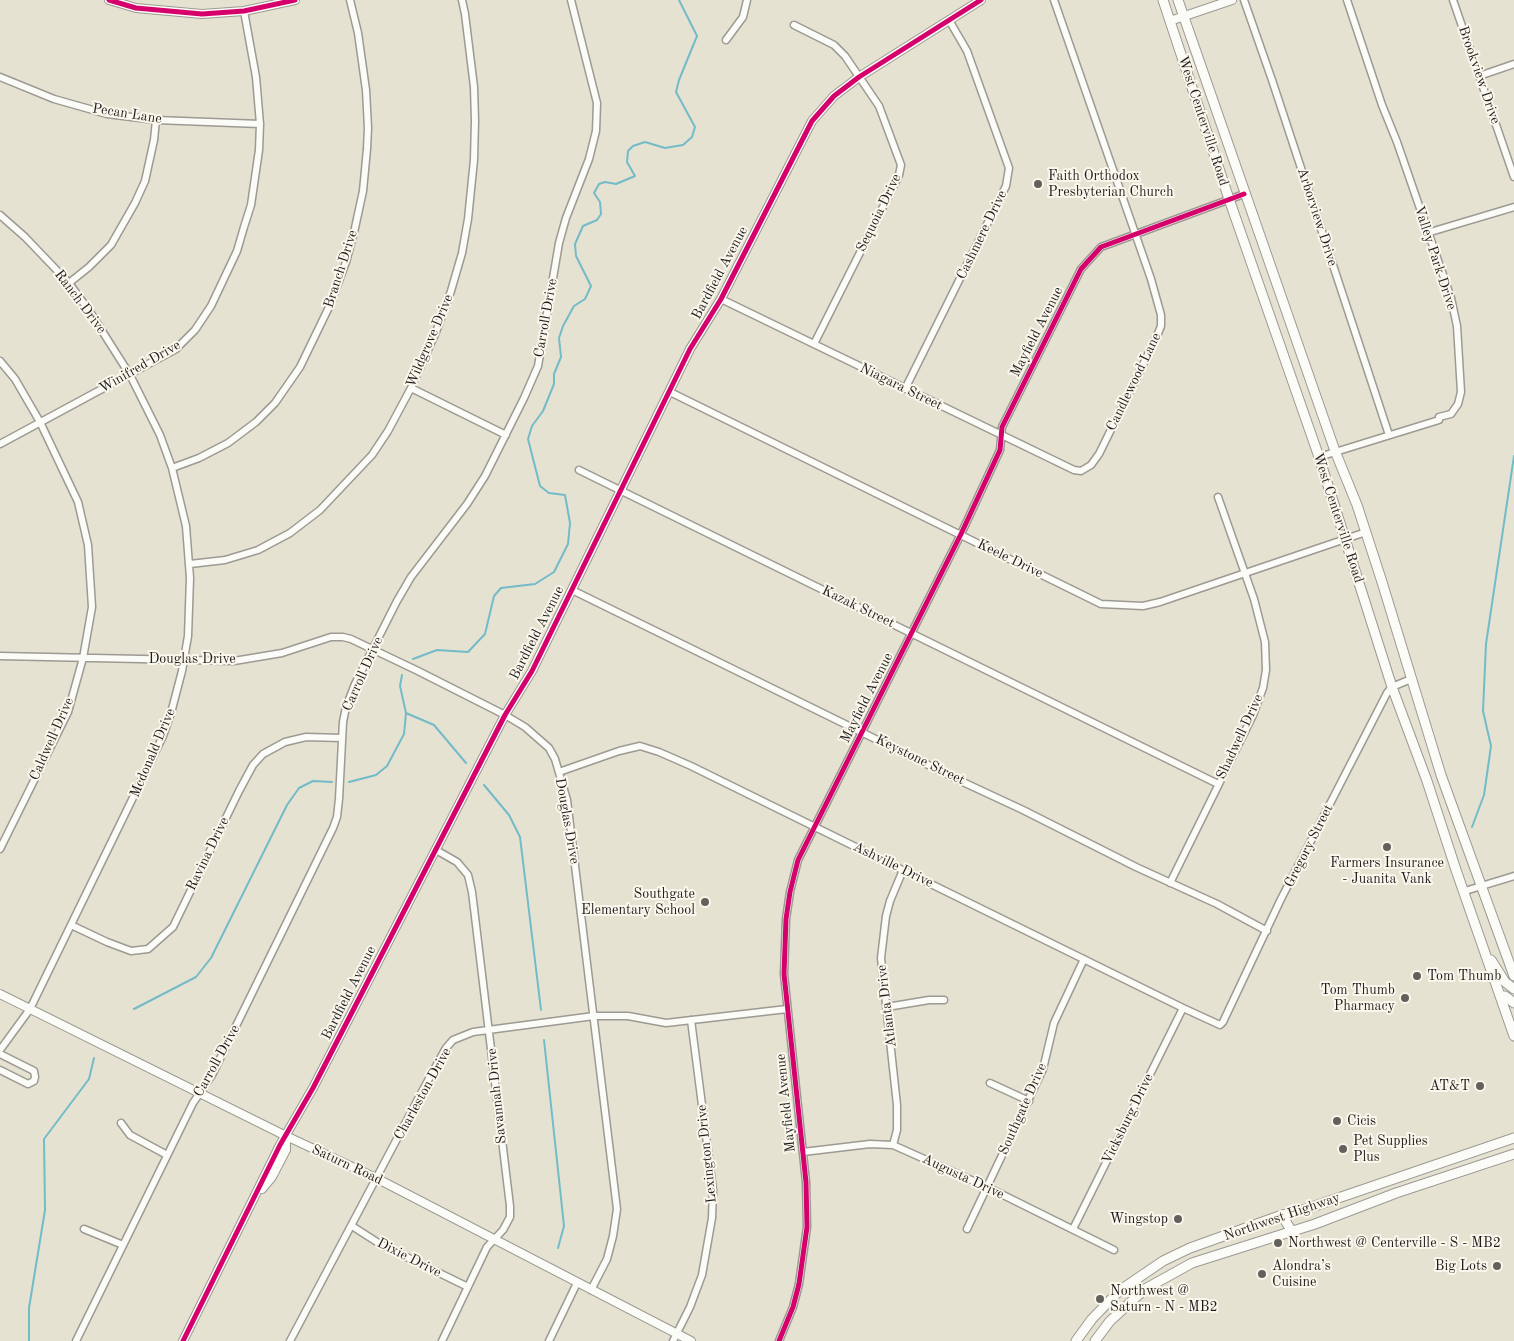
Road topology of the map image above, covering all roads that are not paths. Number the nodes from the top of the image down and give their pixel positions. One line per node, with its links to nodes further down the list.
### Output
1 (109, 0): 15 (street)
2 (295, 0): 15 (street)
3 (350, 0): 49 (street, Branch Drive)
4 (462, 0): 39 (street, Wildgrove Drive)
5 (571, 0): 43 (street, Carroll Drive)
6 (747, 0): 20 (street)
7 (981, 0): 17 (street, Bardfield Avenue)
8 (1054, 0): 32 (street, Candlewood Lane)
9 (1163, 0): 18 (main road, West Centerville Road)
10 (1178, 0): 16 (main road, West Centerville Road)
11 (1232, 0): 16 (street)
12 (1244, 0): 45 (street, Arborview Drive)
13 (1347, 0): 33 (street, Valley Park Drive)
14 (1453, 0): 22 (street, Brookview Drive)
15 (244, 11): 26 (street, Winifred Drive)
16 (1183, 16): 18 (street); 28 (main road, West Centerville Road)
17 (949, 20): 24 (street, Bardfield Avenue); 40 (street, Cashmere Drive)
18 (1170, 21): 29 (main road, West Centerville Road)
19 (794, 25): 24 (street, Sequoia Drive)
20 (726, 40)
21 (1514, 64): 22 (street)
22 (1479, 76): 27 (street, Brookview Drive)
23 (0, 77): 25 (street, Pecan Lane)
24 (859, 77): 35 (street, Bardfield Avenue); 36 (street, Sequoia Drive)
25 (156, 120): 26 (street, Pecan Lane); 34 (street)
26 (260, 124): 38 (street, Winifred Drive)
27 (1514, 178)
28 (1244, 194): 29 (street, Mayfield Avenue); 47 (main road, West Centerville Road)
29 (1229, 199): 32 (street, Mayfield Avenue); 48 (main road, West Centerville Road)
30 (1514, 207): 33 (street)
31 (0, 215): 34 (street, Ranch Drive)
32 (1136, 234): 44 (street, Mayfield Avenue); 51 (street, Candlewood Lane)
33 (1428, 234): 45 (street, Valley Park Drive)
34 (69, 283): 38 (street, Ranch Drive)
35 (722, 299): 36 (street, Niagara Street); 41 (street, Bardfield Avenue)
36 (814, 344): 40 (street, Niagara Street)
37 (0, 361): 42 (street, Caldwell Drive)
38 (130, 374): 42 (street, Winifred Drive); 49 (street, Mcdonald Drive)
39 (411, 388): 43 (street); 57 (street, Wildgrove Drive)
40 (905, 388): 44 (street, Niagara Street)
41 (670, 392): 52 (street, Bardfield Avenue); 55 (street, Keele Drive)
42 (40, 422): 46 (street, Winifred Drive); 63 (street, Caldwell Drive)
43 (506, 435): 61 (street, Carroll Drive)
44 (1000, 435): 51 (street, Niagara Street); 55 (street, Mayfield Avenue)
45 (1389, 435): 47 (street, Valley Park Drive)
46 (0, 444)
47 (1335, 452): 48 (street, Valley Park Drive); 54 (main road, West Centerville Road)
48 (1318, 457): 56 (main road, West Centerville Road)
49 (172, 468): 57 (street, Mcdonald Drive)
50 (579, 470): 52 (street, Kazak Street)
51 (1081, 471)
52 (621, 490): 59 (street, Bardfield Avenue); 60 (street, Kazak Street)
53 (1218, 497): 58 (street, Shadwell Drive)
54 (1366, 532): 56 (street, Keele Drive); 65 (main road, West Centerville Road)
55 (960, 534): 58 (street, Keele Drive); 60 (street, Mayfield Avenue)
56 (1344, 540): 58 (street, Keele Drive); 66 (main road, West Centerville Road)
57 (190, 564): 64 (street, Mcdonald Drive)
58 (1245, 574): 73 (street, Shadwell Drive)
59 (572, 590): 67 (street, Bardfield Avenue); 68 (street, Keystone Street)
60 (912, 632): 68 (street, Mayfield Avenue); 73 (street, Kazak Street)
61 (372, 650): 64 (street, Douglas Drive); 67 (street, Douglas Drive); 69 (street, Carroll Drive)
62 (0, 656): 63 (street, Douglas Drive)
63 (83, 658): 64 (street, Douglas Drive); 75 (street, Caldwell Drive)
64 (184, 660): 82 (street, Mcdonald Drive)
65 (1411, 679): 66 (street); 71 (main road, West Centerville Road)
66 (1392, 687): 72 (main road, West Centerville Road); 83 (street, Gregory Street)
67 (505, 715): 70 (street, Douglas Drive); 76 (street, Bardfield Avenue)
68 (862, 732): 74 (street, Mayfield Avenue); 79 (street, Keystone Street)
69 (342, 738): 82 (street, Ravina Drive); 105 (street, Carroll Drive)
70 (559, 772): 74 (street, Ashville Drive); 96 (street, Douglas Drive)
71 (1441, 775): 72 (main road); 80 (main road, West Centerville Road)
72 (1428, 781): 81 (main road, West Centerville Road)
73 (1218, 784): 79 (street, Shadwell Drive)
74 (815, 826): 77 (street, Ashville Drive); 95 (street, Mayfield Avenue)
75 (0, 849)
76 (436, 850): 99 (street, Savannah Drive); 108 (street, Bardfield Avenue)
77 (903, 870): 85 (street, Ashville Drive); 92 (street, Atlanta Drive)
78 (1514, 876): 80 (street)
79 (1170, 883): 83 (street, Keystone Street)
80 (1483, 886): 81 (street); 86 (main road, West Centerville Road)
81 (1465, 892): 84 (main road, West Centerville Road)
82 (71, 925): 94 (street, Mcdonald Drive)
83 (1267, 932): 98 (street, Gregory Street)
84 (1486, 954): 87 (main road); 89 (main road, West Centerville Road)
85 (1084, 959): 93 (street, Ashville Drive); 106 (street, Southgate Drive)
86 (1514, 976)
87 (1514, 989)
88 (0, 994): 94 (street, Saturn Road)
89 (1500, 996): 91 (main road); 100 (main road, West Centerville Road)
90 (944, 1000): 92 (street)
91 (1514, 1003)
92 (887, 1007): 110 (street, Atlanta Drive)
93 (1183, 1008): 98 (street, Ashville Drive); 122 (street, Vicksburg Drive)
94 (30, 1009): 101 (street, Mcdonald Drive); 105 (street, Saturn Road)
95 (788, 1009): 97 (street, Charleston Drive); 111 (street, Mayfield Avenue)
96 (594, 1016): 97 (street, Charleston Drive); 99 (street, Charleston Drive); 129 (street, Douglas Drive)
97 (691, 1020): 130 (street, Lexington Drive)
98 (1220, 1024)
99 (490, 1030): 114 (street, Charleston Drive); 124 (street, Savannah Drive)
100 (1514, 1036)
101 (0, 1050)
102 (0, 1054): 103 (street)
103 (0, 1070)
104 (990, 1083): 106 (street)
105 (200, 1093): 108 (street, Saturn Road); 113 (street, Carroll Drive)
106 (1029, 1101): 116 (street, Southgate Drive)
107 (121, 1123): 113 (street)
108 (286, 1136): 114 (street, Saturn Road); 132 (street, Bardfield Avenue)
109 (1514, 1138): 115 (main road, Northwest Highway)
110 (893, 1145): 111 (street, Augusta Drive); 116 (street, Augusta Drive)
111 (803, 1152): 137 (street, Mayfield Avenue)
112 (1514, 1154): 117 (main road, Northwest Highway)
113 (167, 1155): 125 (street, Carroll Drive)
114 (376, 1178): 119 (street, Charleston Drive); 124 (street, Saturn Road)
115 (1394, 1179): 117 (main road); 118 (main road, Northwest Highway)
116 (987, 1187): 121 (street, Southgate Drive); 122 (street, Augusta Drive)
117 (1398, 1193): 123 (main road, Northwest Highway)
118 (1282, 1215): 123 (main road); 138 (main road, Northwest Highway)
119 (352, 1226): 128 (street, Dixie Drive); 133 (street, Charleston Drive)
120 (84, 1229): 125 (street)
121 (967, 1229)
122 (1073, 1229): 126 (street, Augusta Drive)
123 (1292, 1232): 139 (main road, Northwest Highway)
124 (494, 1238): 127 (street, Saturn Road); 128 (street, Savannah Drive)
125 (123, 1245): 131 (street, Carroll Drive)
126 (1114, 1250)
127 (577, 1283): 129 (street, Saturn Road); 135 (street)
128 (468, 1287): 134 (street, Savannah Drive)
129 (591, 1290): 130 (street, Saturn Road)
130 (675, 1338): 136 (street, Saturn Road)
131 (76, 1341)
132 (183, 1341)
133 (290, 1341)
134 (442, 1341)
135 (549, 1341)
136 (691, 1341)
137 (779, 1341)
138 (1076, 1341)
139 (1095, 1341)

